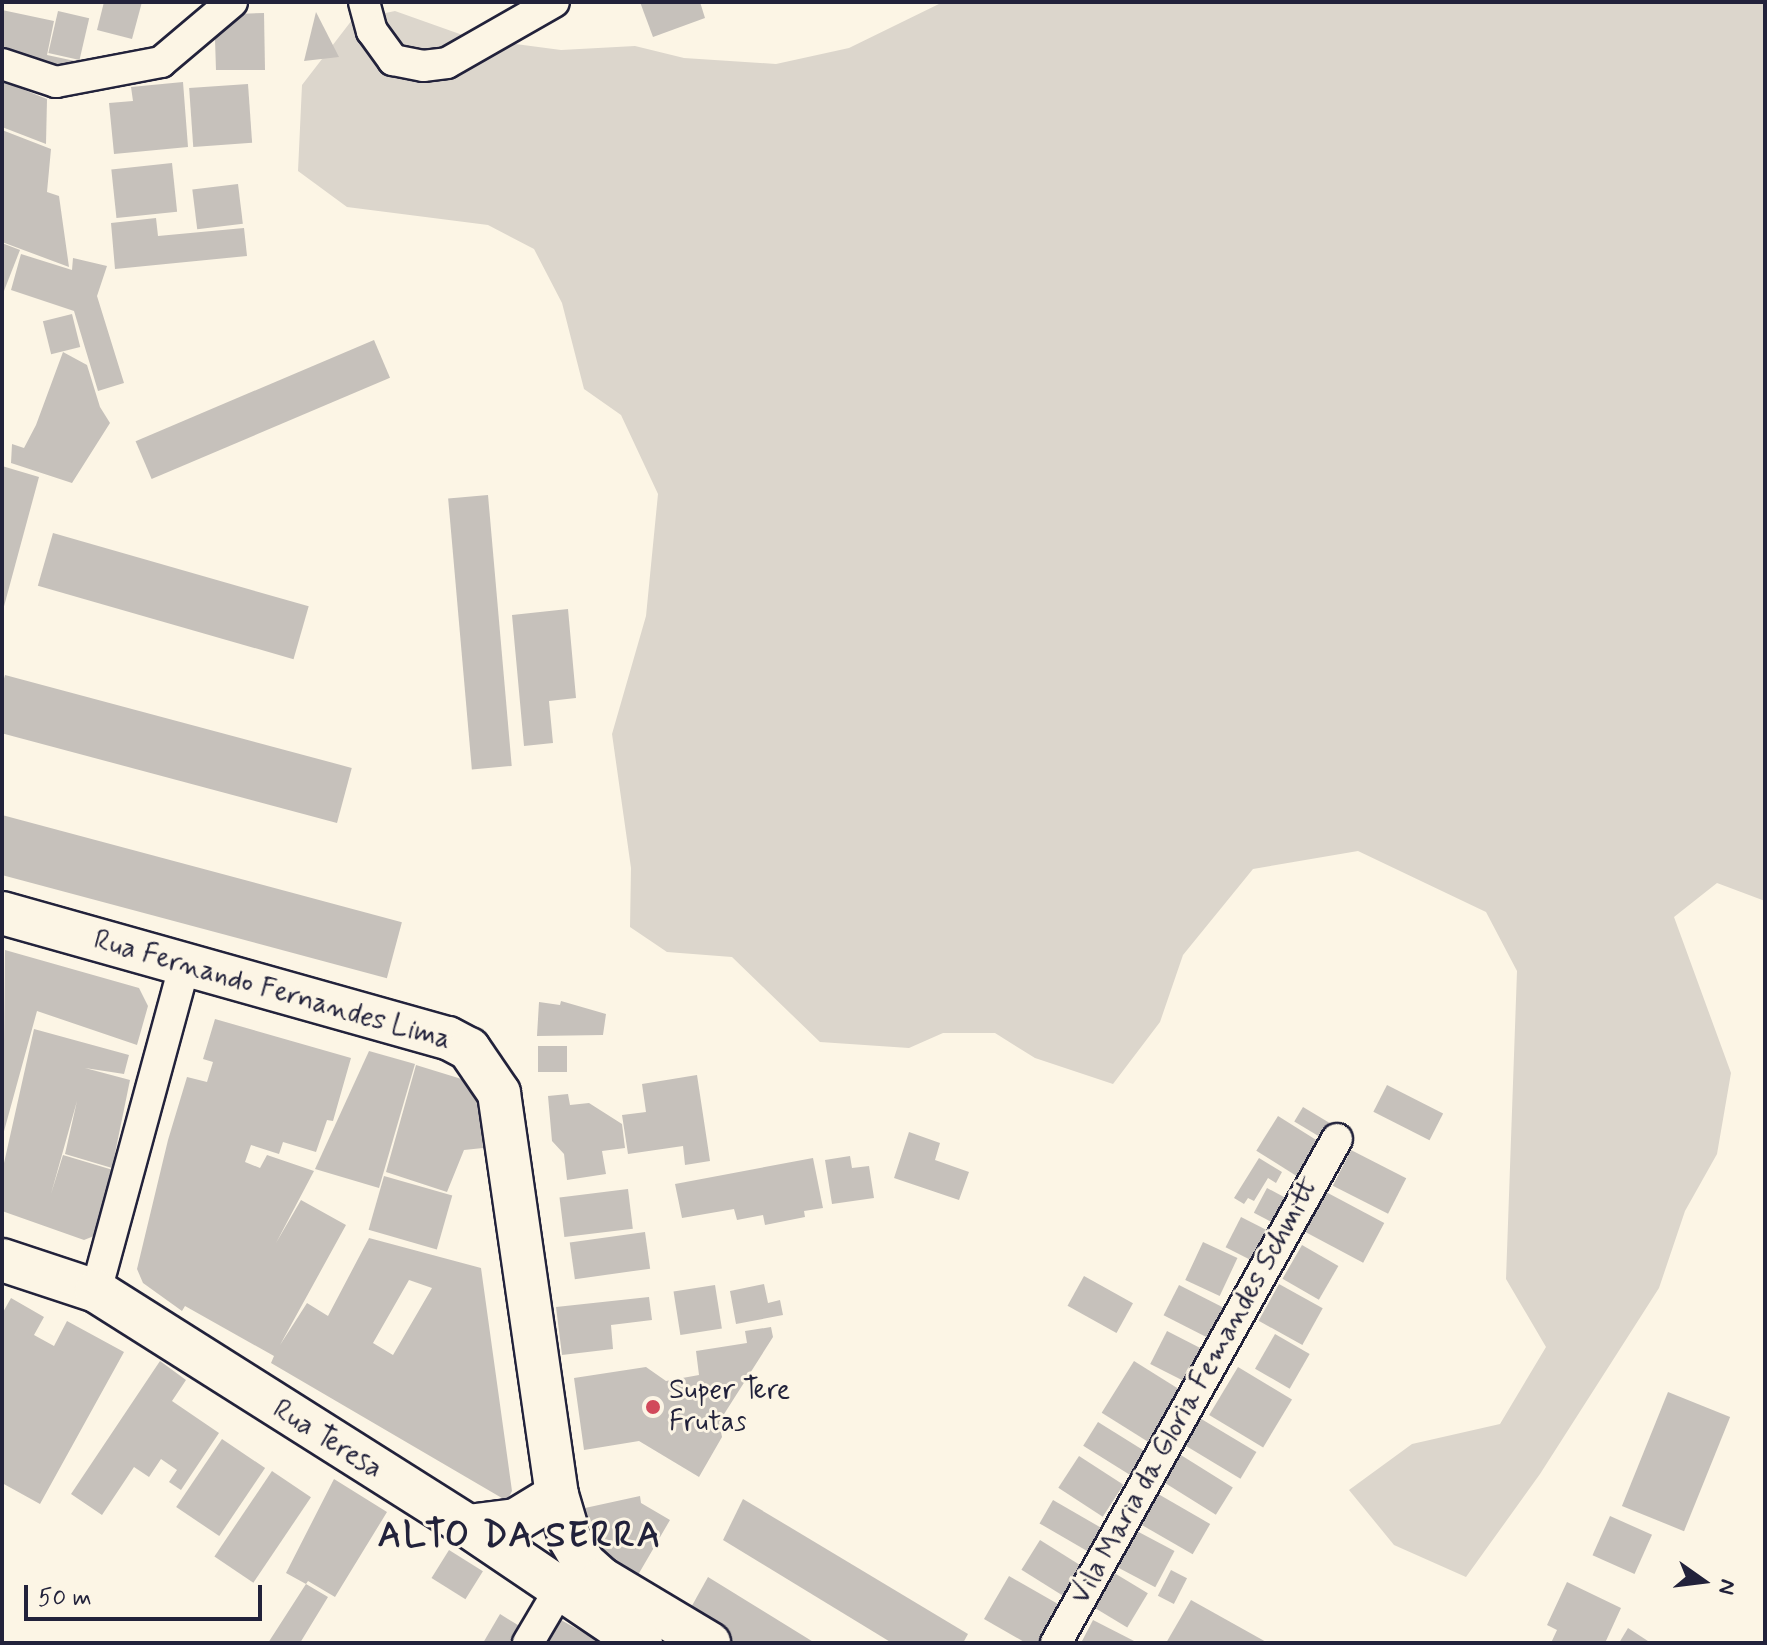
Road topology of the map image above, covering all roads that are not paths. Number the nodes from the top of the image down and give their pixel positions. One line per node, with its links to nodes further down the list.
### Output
1 (232, 2): 4 (street)
2 (364, 2): 3 (street)
3 (554, 2)
4 (2, 64)
5 (2, 913): 6 (main road, Rua Fernando Fernandes Lima)
6 (184, 967): 9 (street); 10 (main road, Rua Fernando Fernandes Lima)
7 (1337, 1139): 16 (street, Vila Maria da Gloria Femandes Schmitt)
8 (2, 1260): 9 (main road, Rua Teresa)
9 (96, 1291): 11 (main road, Rua Teresa)
10 (557, 1495): 11 (main road); 15 (main road)
11 (468, 1526): 12 (main road, Rua Teresa)
12 (558, 1592): 13 (main road, Rua Teresa); 14 (street)
13 (621, 1638)
14 (528, 1643)
15 (709, 1643)
16 (1056, 1643)

